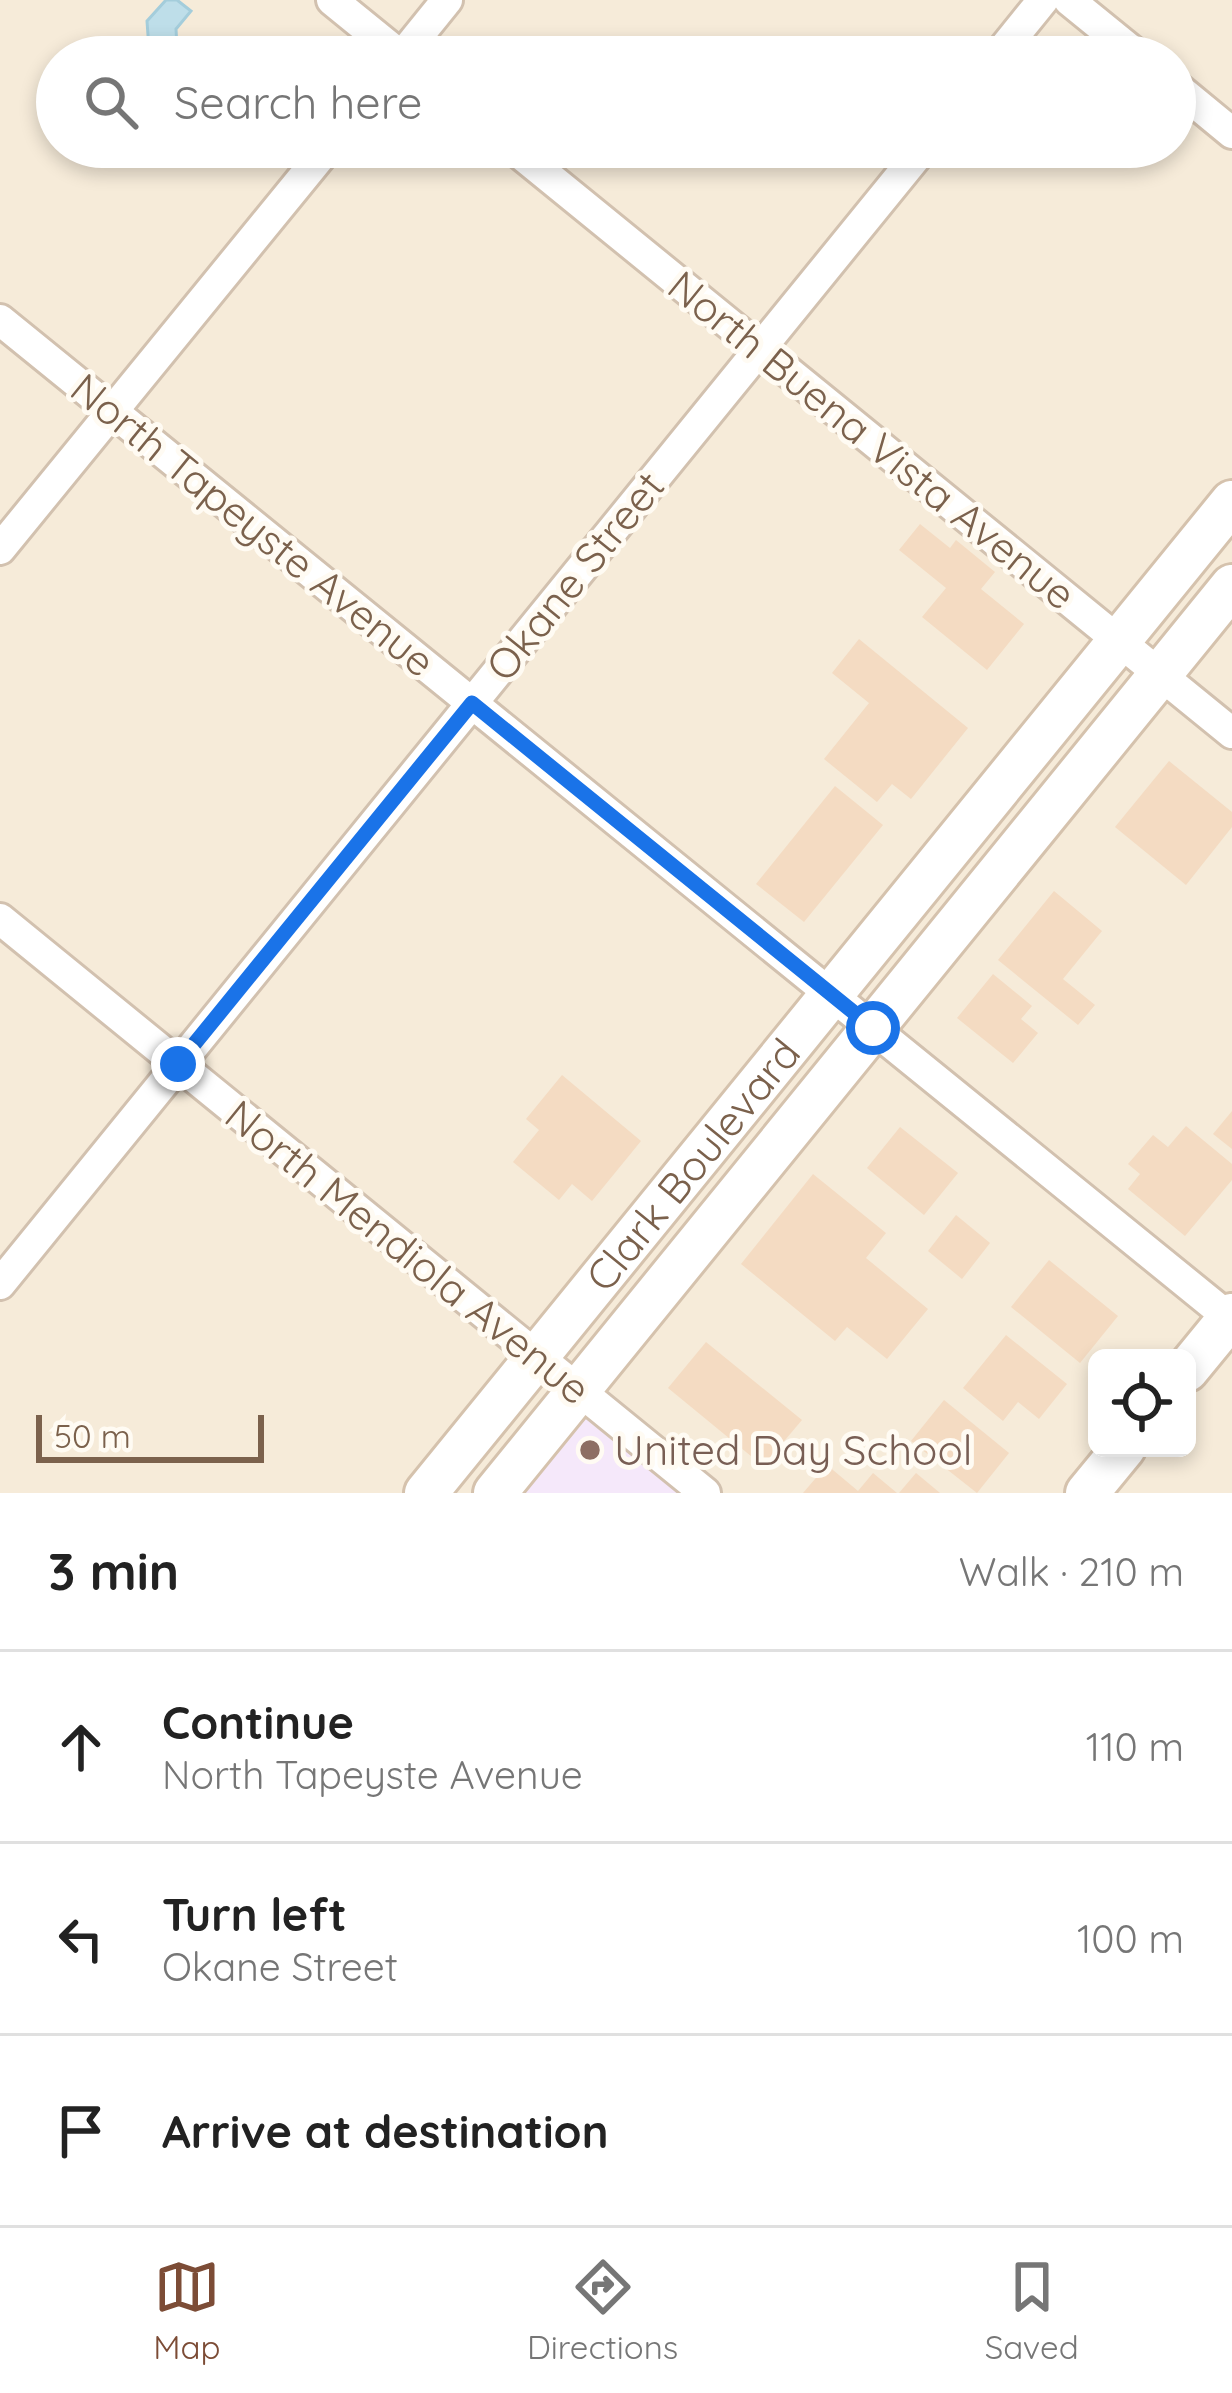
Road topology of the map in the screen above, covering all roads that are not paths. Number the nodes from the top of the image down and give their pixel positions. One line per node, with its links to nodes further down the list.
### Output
1 (332, 0): 5 (street)
2 (447, 0): 6 (street)
3 (1043, 0): 7 (street)
4 (1069, 0): 8 (street)
5 (376, 36)
6 (418, 36)
7 (1014, 36)
8 (1113, 36)
9 (1196, 103): 10 (street)
10 (1232, 133)
11 (311, 168): 16 (street)
12 (538, 168): 15 (street, North Buena Vista Avenue)
13 (907, 168): 15 (street, Okane Street)
14 (0, 320): 16 (street, North Tapeyste Avenue)
15 (760, 349): 20 (street, North Buena Vista Avenue); 22 (street, Okane Street)
16 (112, 412): 18 (street); 22 (street, North Tapeyste Avenue)
17 (1232, 502): 20 (main road, Clark Boulevard)
18 (0, 549)
19 (1232, 586): 21 (main road, Clark Boulevard)
20 (1118, 641): 21 (street, North Buena Vista Avenue); 25 (main road, Clark Boulevard)
21 (1160, 675): 23 (street, North Buena Vista Avenue); 26 (main road, Clark Boulevard)
22 (472, 703): 25 (street, North Tapeyste Avenue); 27 (street, Okane Street)
23 (1232, 733)
24 (0, 920): 27 (street, North Mendiola Avenue)
25 (832, 994): 26 (street, North Tapeyste Avenue); 30 (main road, Clark Boulevard)
26 (873, 1028): 29 (street, North Tapeyste Avenue); 32 (main road, Clark Boulevard)
27 (178, 1064): 28 (street, Okane Street); 30 (street, North Mendiola Avenue)
28 (0, 1284)
29 (1231, 1318): 31 (main road)
30 (537, 1357): 32 (street, North Mendiola Avenue); 34 (main road, Clark Boulevard)
31 (1196, 1359)
32 (578, 1390): 35 (main road, Clark Boulevard); 36 (street, North Mendiola Avenue)
33 (1117, 1457): 37 (main road)
34 (426, 1493)
35 (495, 1493)
36 (705, 1493)
37 (1087, 1493)

